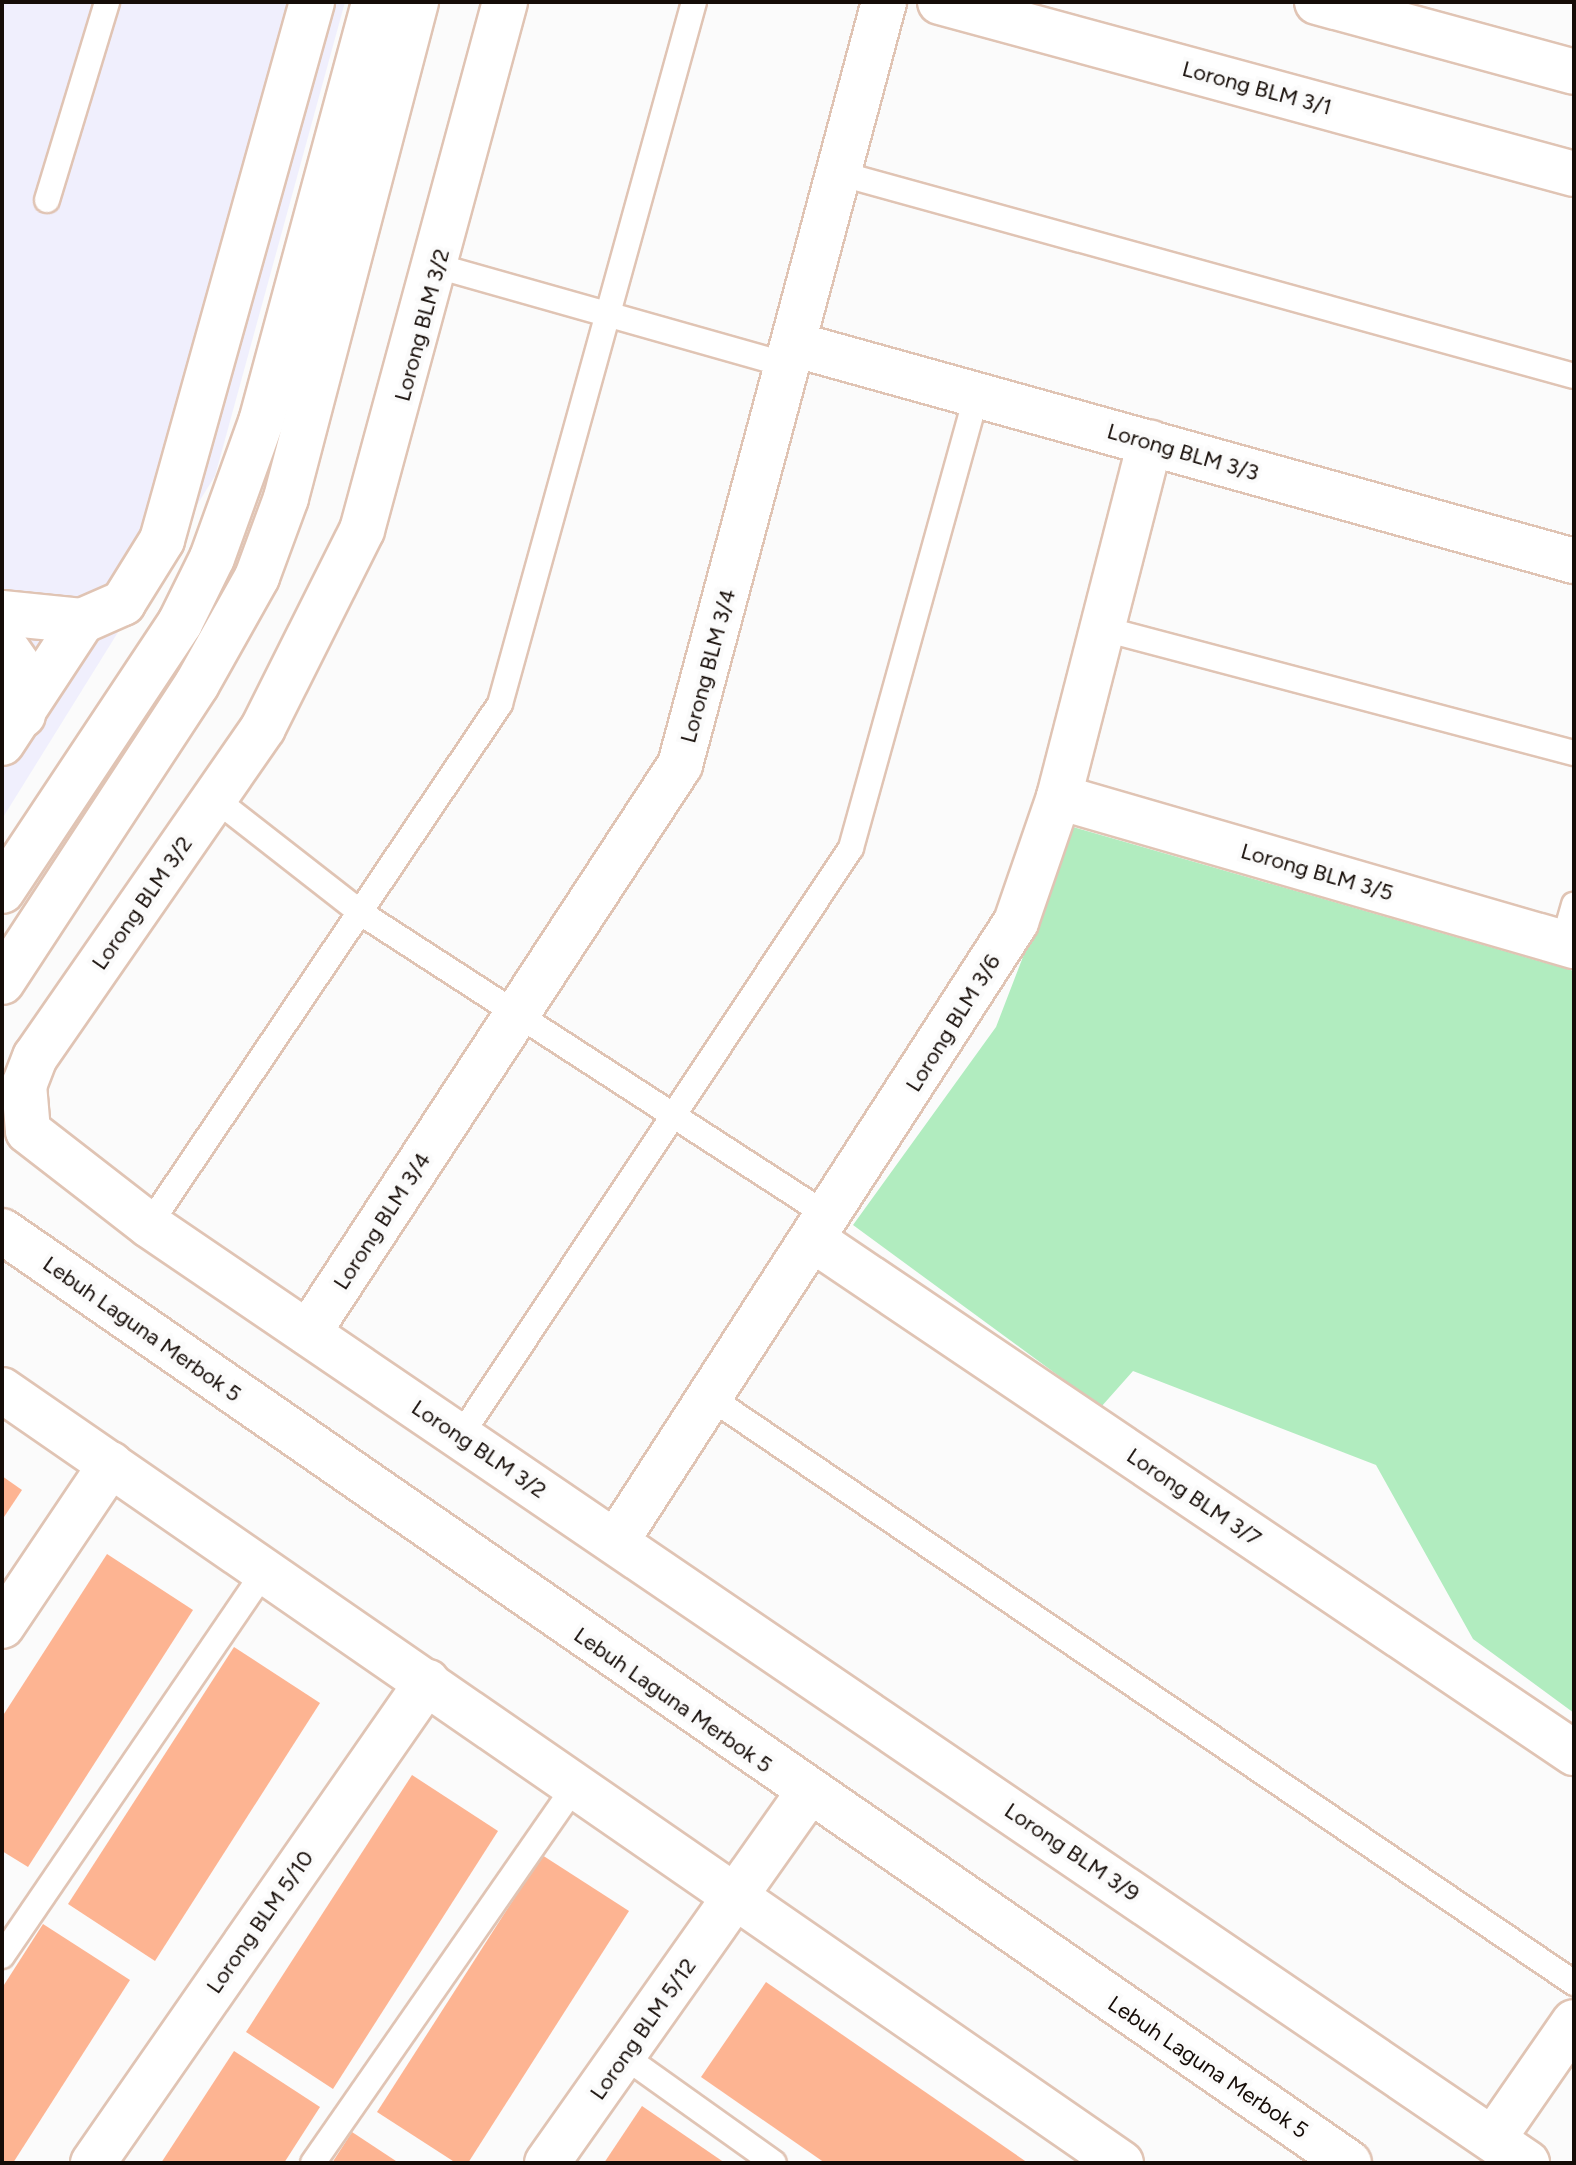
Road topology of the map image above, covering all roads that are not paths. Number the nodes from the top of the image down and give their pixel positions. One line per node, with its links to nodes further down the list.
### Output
1 (107, 2): 12 (lane)
2 (312, 2): 21 (street)
3 (505, 2): 13 (street, Lorong BLM 3/2)
4 (694, 2): 14 (lane)
5 (884, 2): 10 (street, Lorong BLM 3/4)
6 (940, 2): 11 (street, Lorong BLM 3/1)
7 (1317, 2): 9 (street)
8 (388, 5): 28 (street); 31 (street)
9 (1574, 72)
10 (838, 173): 15 (street, Lorong BLM 3/4); 16 (lane)
11 (1574, 174)
12 (47, 200)
13 (437, 266): 14 (lane); 27 (street, Lorong BLM 3/2)
14 (613, 315): 15 (lane); 29 (lane)
15 (790, 354): 17 (street, Lorong BLM 3/3); 32 (street, Lorong BLM 3/4)
16 (1574, 376)
17 (977, 393): 18 (street, Lorong BLM 3/3); 33 (lane)
18 (1150, 443): 19 (street, Lorong BLM 3/3); 22 (street, Lorong BLM 3/6)
19 (1574, 561)
20 (2, 613): 21 (street)
21 (82, 621): 24 (street)
22 (1104, 629): 25 (lane); 26 (street, Lorong BLM 3/6)
23 (2, 642): 24 (street)
24 (12, 729)
25 (1574, 753)
26 (1059, 797): 30 (street, Lorong BLM 3/5); 35 (street, Lorong BLM 3/6)
27 (214, 798): 29 (lane); 34 (street, Lorong BLM 3/2)
28 (2, 891)
29 (361, 913): 32 (lane); 34 (lane)
30 (1570, 931)
31 (2, 982)
32 (519, 1013): 33 (lane); 37 (street, Lorong BLM 3/4)
33 (672, 1114): 35 (lane); 40 (lane)
34 (149, 1225): 37 (street, Lorong BLM 3/2)
35 (822, 1229): 39 (street, Lorong BLM 3/6); 46 (street, Lorong BLM 3/7)
36 (2, 1231): 48 (street, Lebuh Laguna Merbok 5)
37 (308, 1333): 40 (street, Lorong BLM 3/2)
38 (2, 1390): 41 (street)
39 (711, 1398): 42 (street, Lorong BLM 3/6); 51 (lane)
40 (459, 1438): 42 (street, Lorong BLM 3/2)
41 (111, 1464): 43 (street); 44 (street)
42 (617, 1540): 54 (street, Lorong BLM 3/9)
43 (265, 1571): 45 (street); 50 (lane)
44 (2, 1626)
45 (427, 1682): 47 (street); 55 (street, Lorong BLM 5/10)
46 (1574, 1753)
47 (576, 1785): 49 (street); 56 (lane)
48 (807, 1794): 49 (street, Lorong BLM 5/12); 60 (street, Lebuh Laguna Merbok 5)
49 (738, 1894): 53 (street, Lorong BLM 5/12); 59 (street)
50 (2, 1956)
51 (1574, 1983)
52 (1574, 2022): 54 (street)
53 (624, 2056): 57 (street, Lorong BLM 5/12); 58 (lane)
54 (1510, 2151)
55 (93, 2163)
56 (313, 2163)
57 (547, 2163)
58 (774, 2163)
59 (1121, 2163)
60 (1349, 2163)

